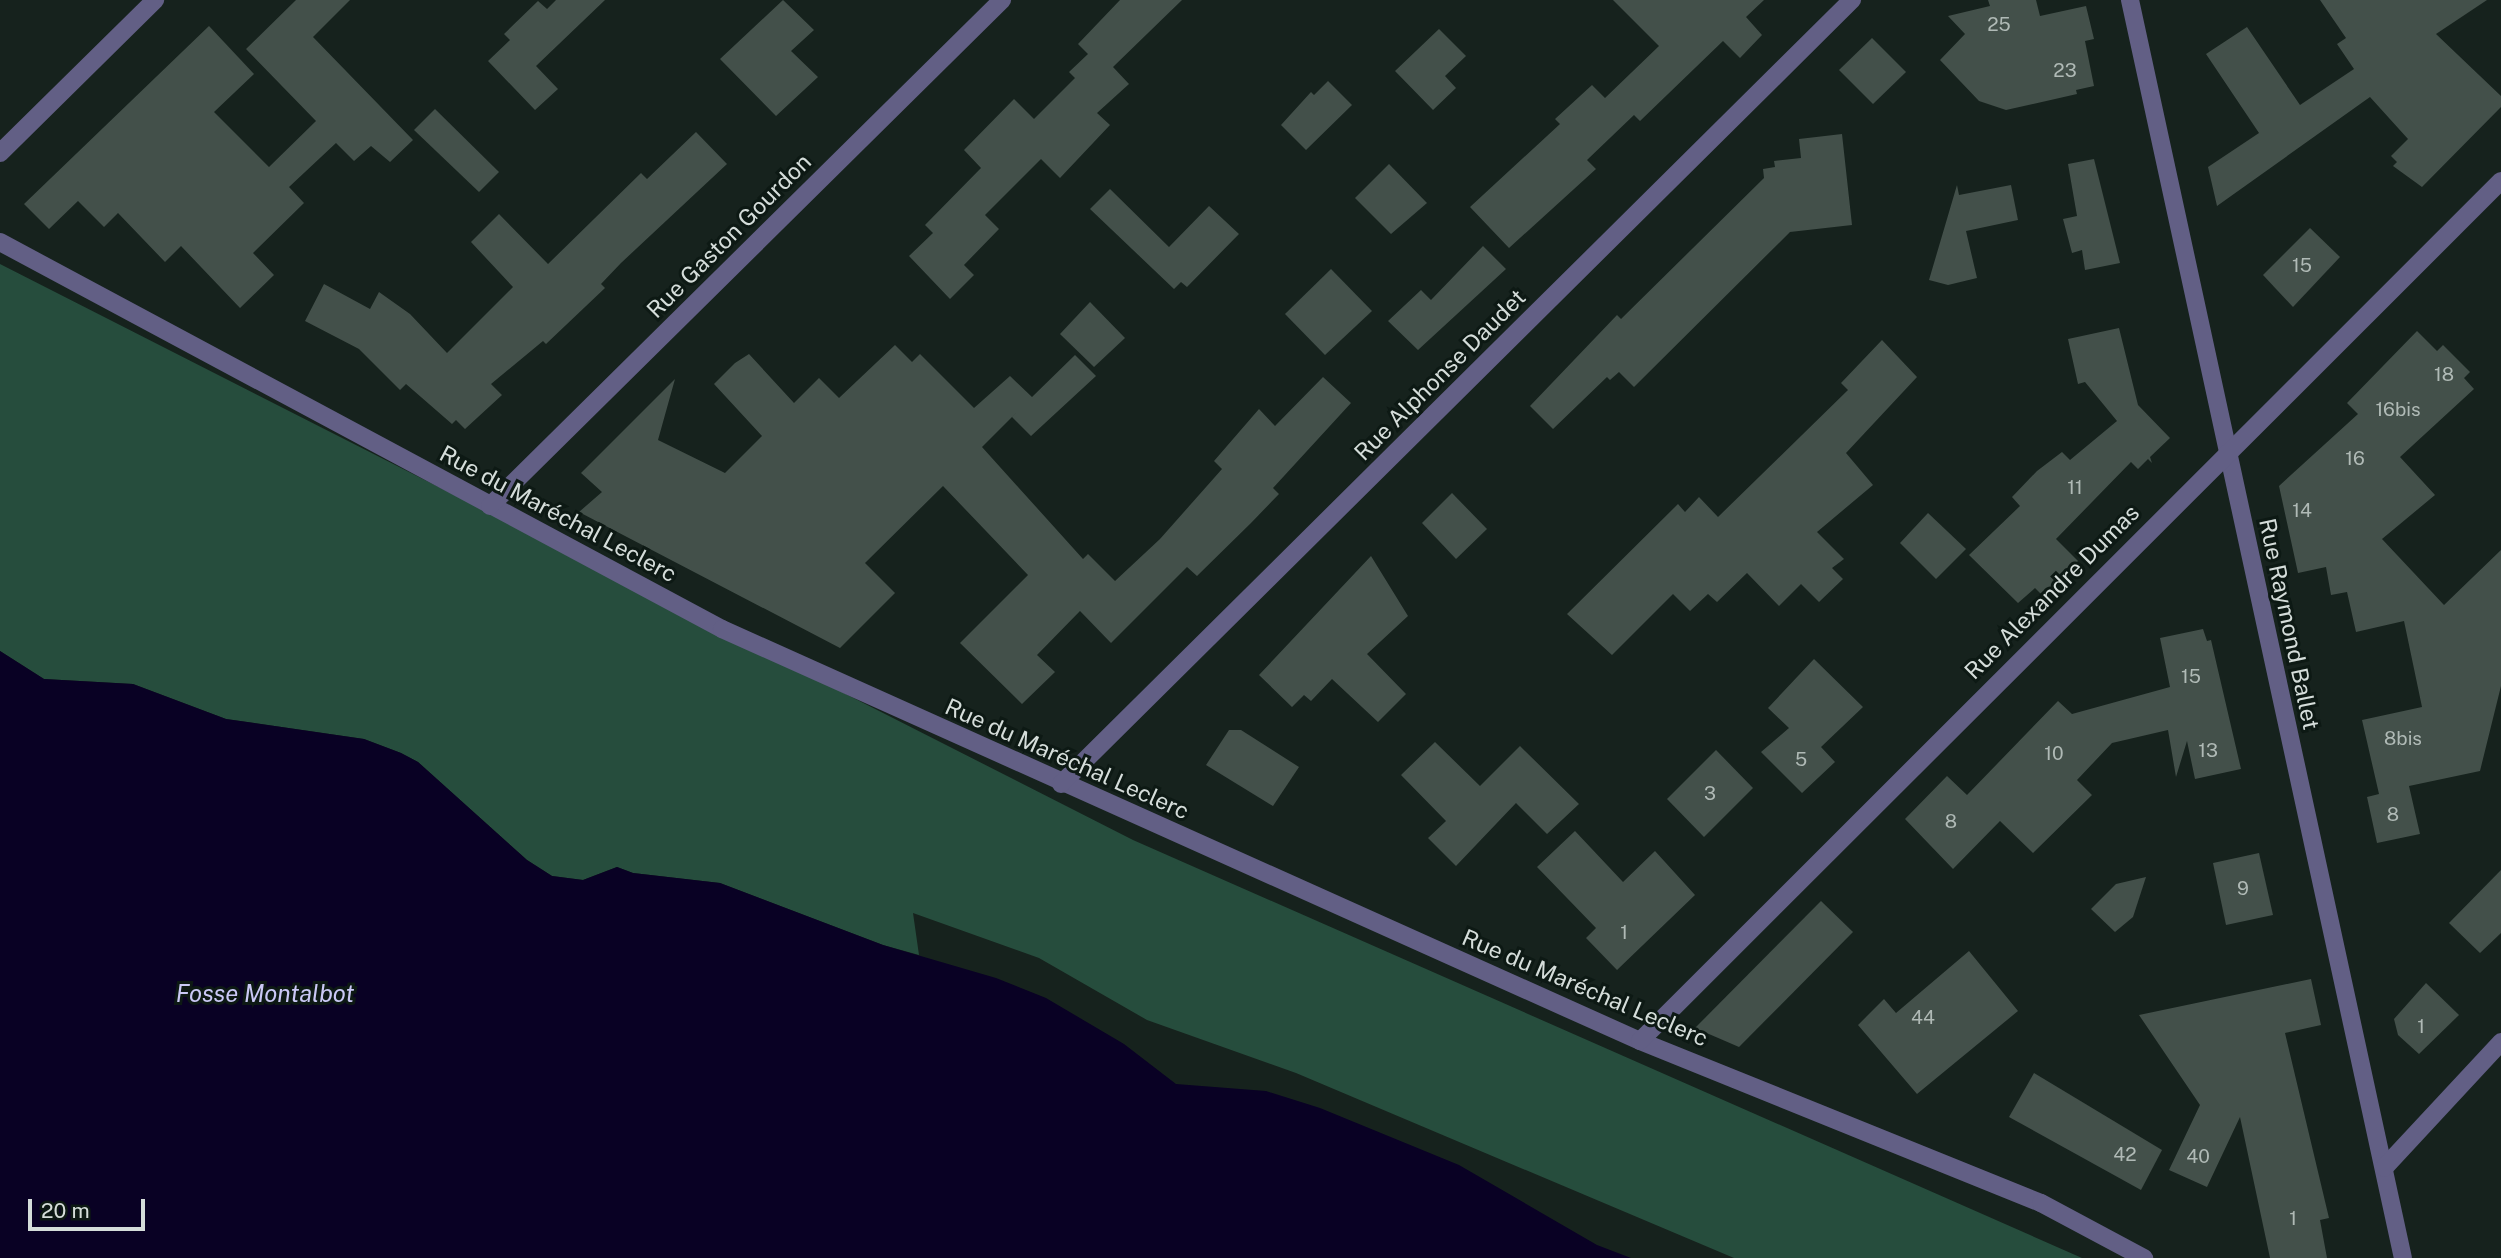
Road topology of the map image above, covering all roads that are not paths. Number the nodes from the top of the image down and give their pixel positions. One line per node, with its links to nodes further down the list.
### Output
1 (155, 0): 5 (street)
2 (1002, 0): 9 (street, Rue Gaston Gourdon)
3 (1852, 0): 10 (street, Rue Alphonse Daudet)
4 (2130, 0): 8 (street, Rue Raymond Ballet)
5 (0, 153)
6 (2501, 181): 8 (street, Rue Alexandre Dumas)
7 (0, 242): 9 (street, Rue du Maréchal Leclerc)
8 (2226, 452): 11 (street, Rue Alexandre Dumas); 13 (street, Rue Raymond Ballet)
9 (490, 506): 10 (street, Rue du Maréchal Leclerc)
10 (1061, 784): 11 (street, Rue du Maréchal Leclerc)
11 (1640, 1041): 14 (street, Rue du Maréchal Leclerc)
12 (2501, 1042): 13 (street)
13 (2384, 1168): 15 (street, Rue Raymond Ballet)
14 (2144, 1258)
15 (2403, 1258)

